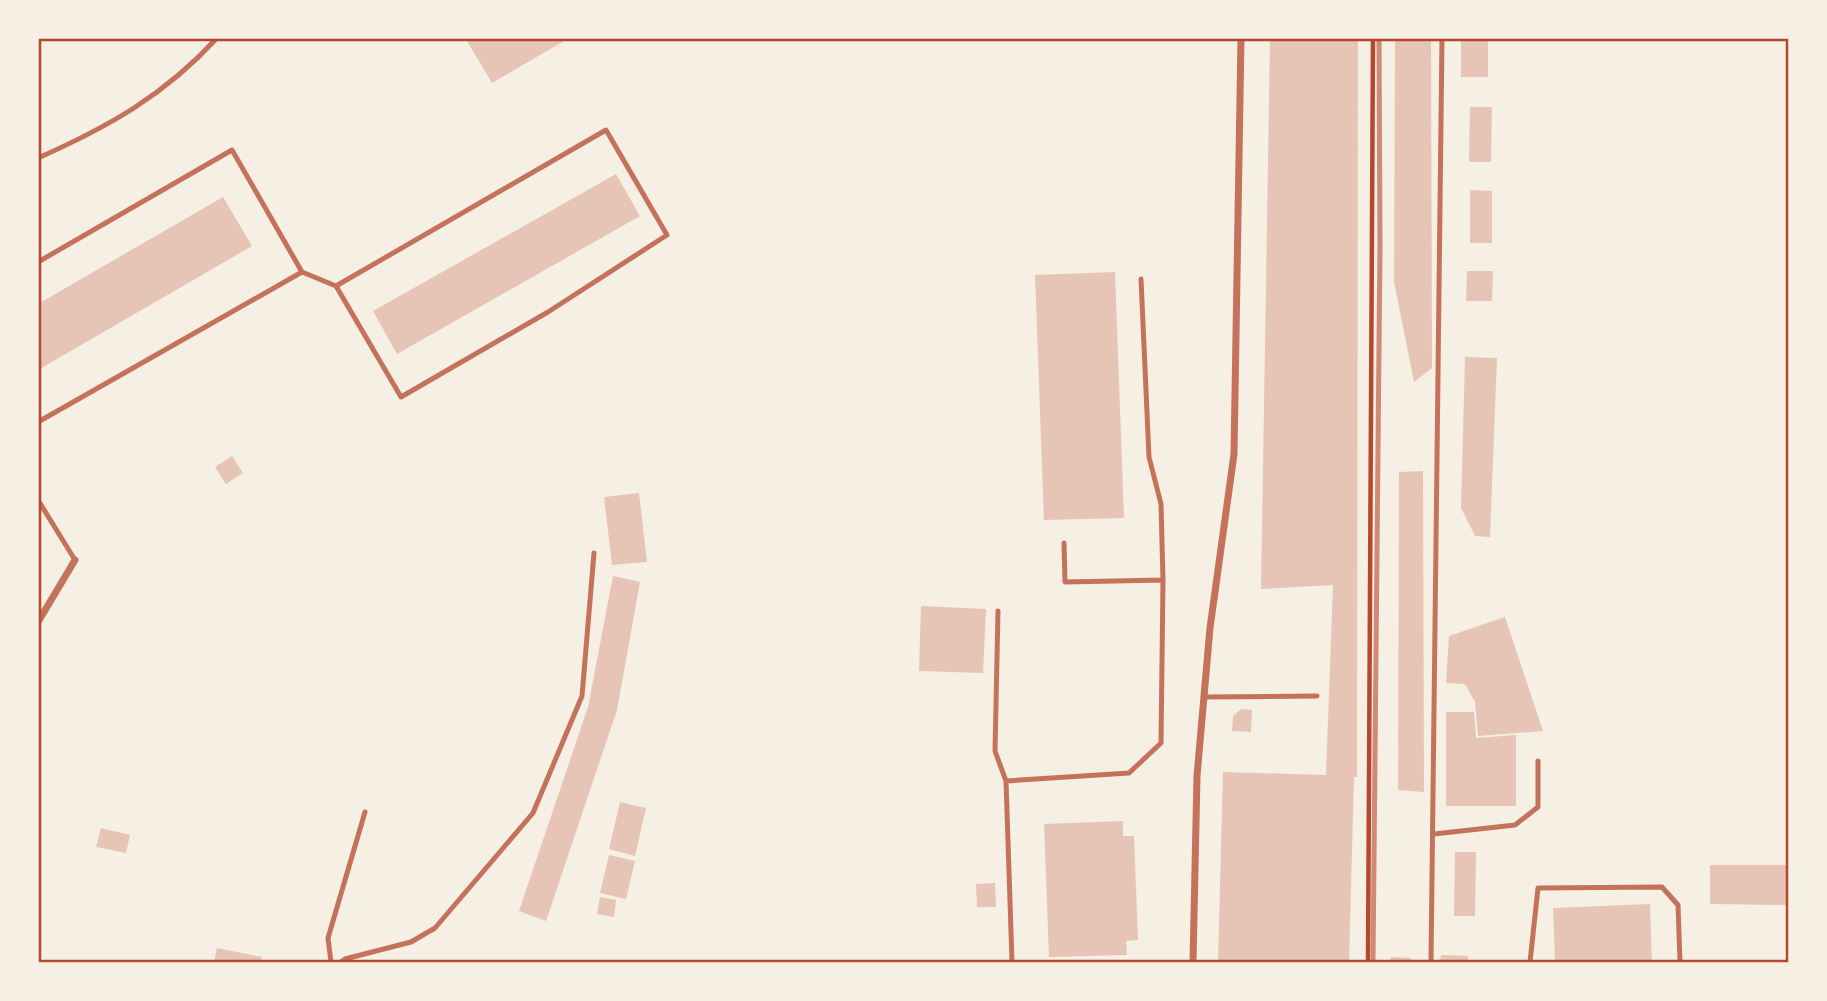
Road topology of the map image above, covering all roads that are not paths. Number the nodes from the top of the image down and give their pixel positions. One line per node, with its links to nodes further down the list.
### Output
1 (217, 38): 4 (lane)
2 (1241, 38): 18 (street)
3 (1442, 38): 22 (lane)
4 (38, 158)
5 (38, 262): 6 (lane)
6 (302, 272): 8 (lane); 9 (lane)
7 (1141, 279): 14 (lane)
8 (336, 286): 8 (lane)
9 (38, 422)
10 (38, 500): 13 (lane)
11 (1064, 543): 14 (lane)
12 (594, 553): 24 (lane)
13 (75, 560): 16 (street)
14 (1163, 580): 20 (lane)
15 (998, 611): 20 (lane)
16 (38, 622)
17 (1317, 696): 18 (lane)
18 (1204, 698): 26 (street)
19 (1538, 761): 22 (lane)
20 (1006, 781): 25 (lane)
21 (365, 812): 23 (lane)
22 (1434, 834): 27 (lane)
23 (331, 962)
24 (341, 962)
25 (1012, 962)
26 (1193, 962)
27 (1432, 962)
28 (1530, 962): 29 (lane)
29 (1680, 962)

